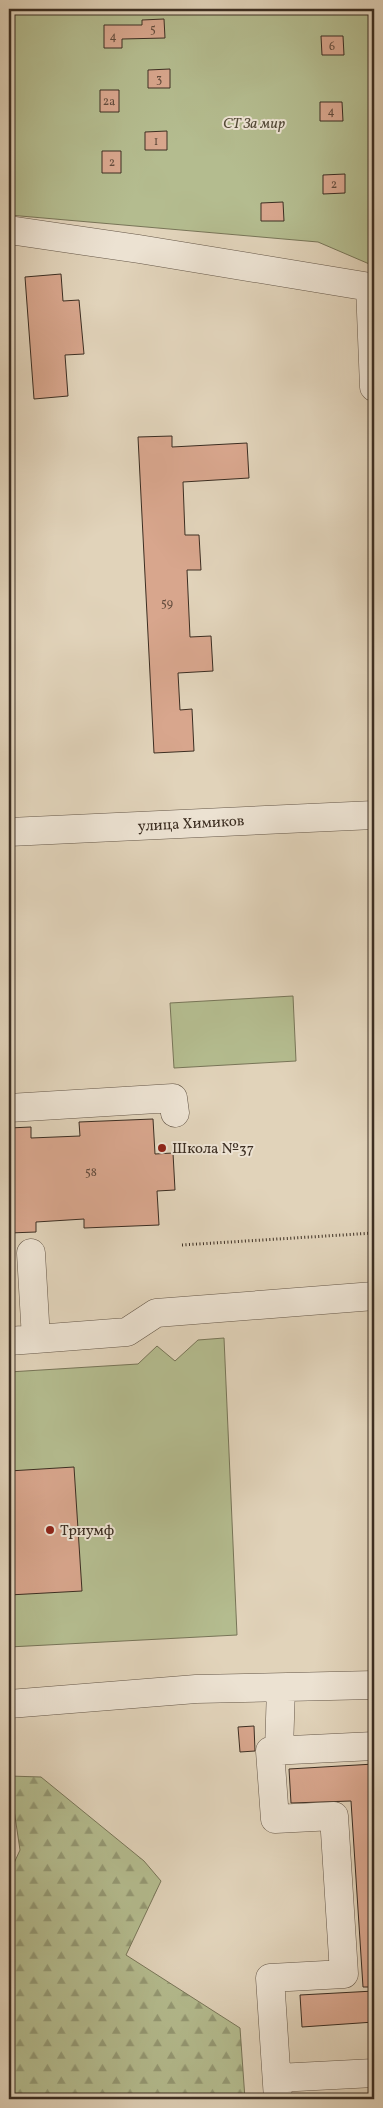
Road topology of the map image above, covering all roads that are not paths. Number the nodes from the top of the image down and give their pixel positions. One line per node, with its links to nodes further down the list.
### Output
1 (9, 230): 2 (street)
2 (372, 288): 3 (street)
3 (374, 387)
4 (374, 814): 5 (street, улица Химиков)
5 (9, 832)
6 (9, 1108): 7 (street)
7 (175, 1113)
8 (31, 1253): 10 (street)
9 (374, 1296): 10 (street)
10 (36, 1339): 11 (street)
11 (9, 1341)
12 (374, 1685): 13 (street)
13 (281, 1688): 14 (street); 16 (street)
14 (9, 1704)
15 (374, 1746): 16 (street)
16 (279, 1750): 18 (street)
17 (374, 2073): 18 (street)
18 (278, 2089)

